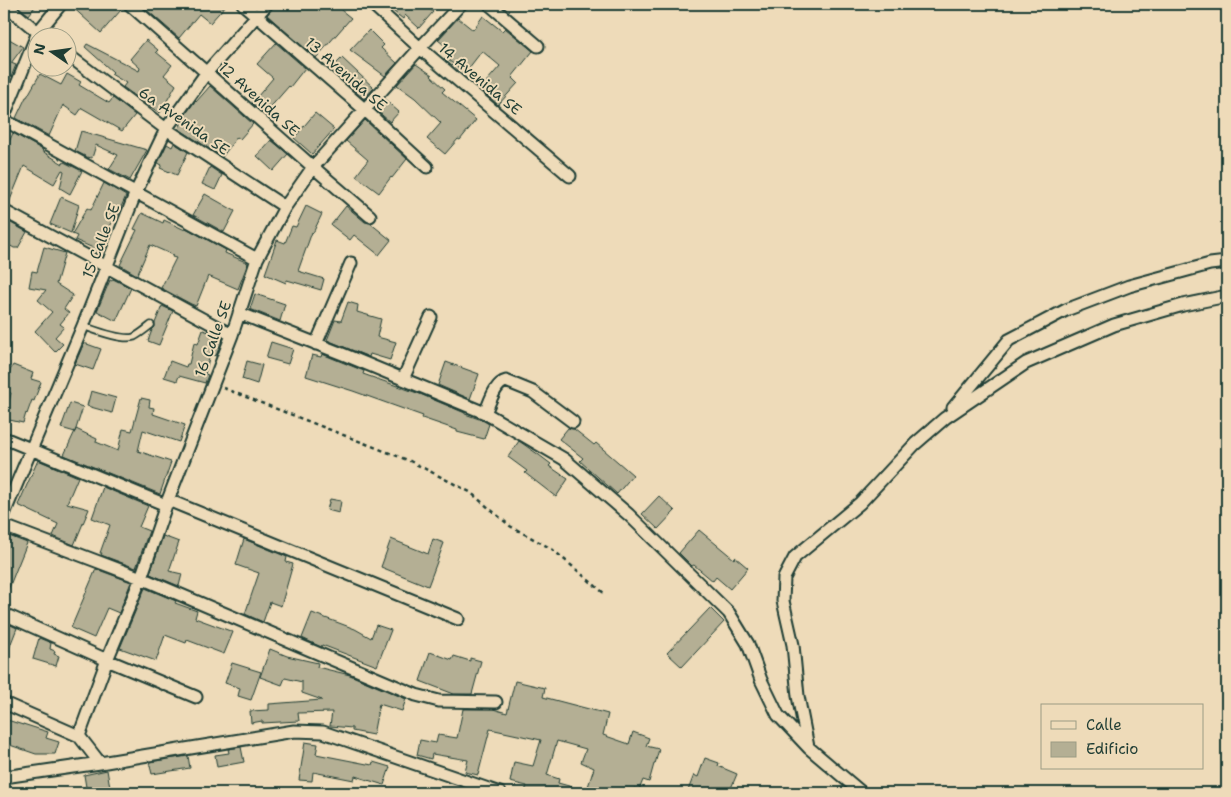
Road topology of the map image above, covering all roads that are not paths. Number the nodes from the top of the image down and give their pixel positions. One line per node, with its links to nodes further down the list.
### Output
1 (4, 4): 10 (street)
2 (61, 4): 11 (street)
3 (129, 4): 16 (street, 12 Avenida SE)
4 (244, 4): 9 (street, 13 Avenida SE)
5 (267, 4): 9 (street, 15 Calle SE)
6 (372, 4): 13 (street, 14 Avenida SE)
7 (461, 4): 13 (street, 16 Calle SE)
8 (489, 4): 12 (street)
9 (257, 16): 16 (street, 15 Calle SE); 17 (street, 13 Avenida SE)
10 (33, 28)
11 (46, 28)
12 (538, 46)
13 (420, 48): 17 (street, 16 Calle SE); 23 (street, 14 Avenida SE)
14 (28, 63): 18 (street)
15 (78, 63): 20 (street, 6a Avenida SE)
16 (207, 72): 20 (street, 15 Calle SE); 21 (street, 12 Avenida SE)
17 (364, 109): 21 (street, 16 Calle SE); 22 (street, 13 Avenida SE)
18 (4, 116)
19 (4, 120): 24 (street)
20 (166, 129): 24 (street, 15 Calle SE); 25 (street, 6a Avenida SE)
21 (313, 167): 25 (street, 16 Calle SE); 27 (street, 12 Avenida SE)
22 (427, 167)
23 (570, 176)
24 (136, 192): 28 (street); 31 (street, 15 Calle SE)
25 (285, 207): 28 (street, 16 Calle SE)
26 (4, 211): 31 (street)
27 (370, 216)
28 (257, 259): 33 (street, 16 Calle SE)
29 (1227, 262): 41 (street)
30 (351, 263): 38 (street)
31 (107, 266): 35 (street, 15 Calle SE); 37 (street)
32 (1227, 296): 41 (street)
33 (239, 313): 37 (street, 16 Calle SE); 38 (street)
34 (431, 317): 39 (street)
35 (83, 326): 36 (lane); 44 (street, 15 Calle SE)
36 (151, 326)
37 (232, 335): 45 (street, 16 Calle SE)
38 (316, 344): 39 (street)
39 (403, 379): 40 (street)
40 (485, 413): 42 (street); 56 (street)
41 (945, 418): 56 (street)
42 (573, 422)
43 (4, 438): 44 (street)
44 (31, 449): 45 (street); 46 (street, 15 Calle SE)
45 (167, 502): 48 (street, 16 Calle SE); 50 (street)
46 (4, 514)
47 (4, 526): 48 (street)
48 (141, 578): 51 (street, 16 Calle SE); 53 (street)
49 (4, 614): 51 (street)
50 (458, 619)
51 (107, 660): 52 (street); 55 (street, 16 Calle SE)
52 (196, 698)
53 (496, 702)
54 (4, 703): 55 (street)
55 (79, 736): 57 (street)
56 (809, 748): 60 (street)
57 (100, 763): 58 (street); 59 (street)
58 (4, 777)
59 (500, 793)
60 (862, 793)

